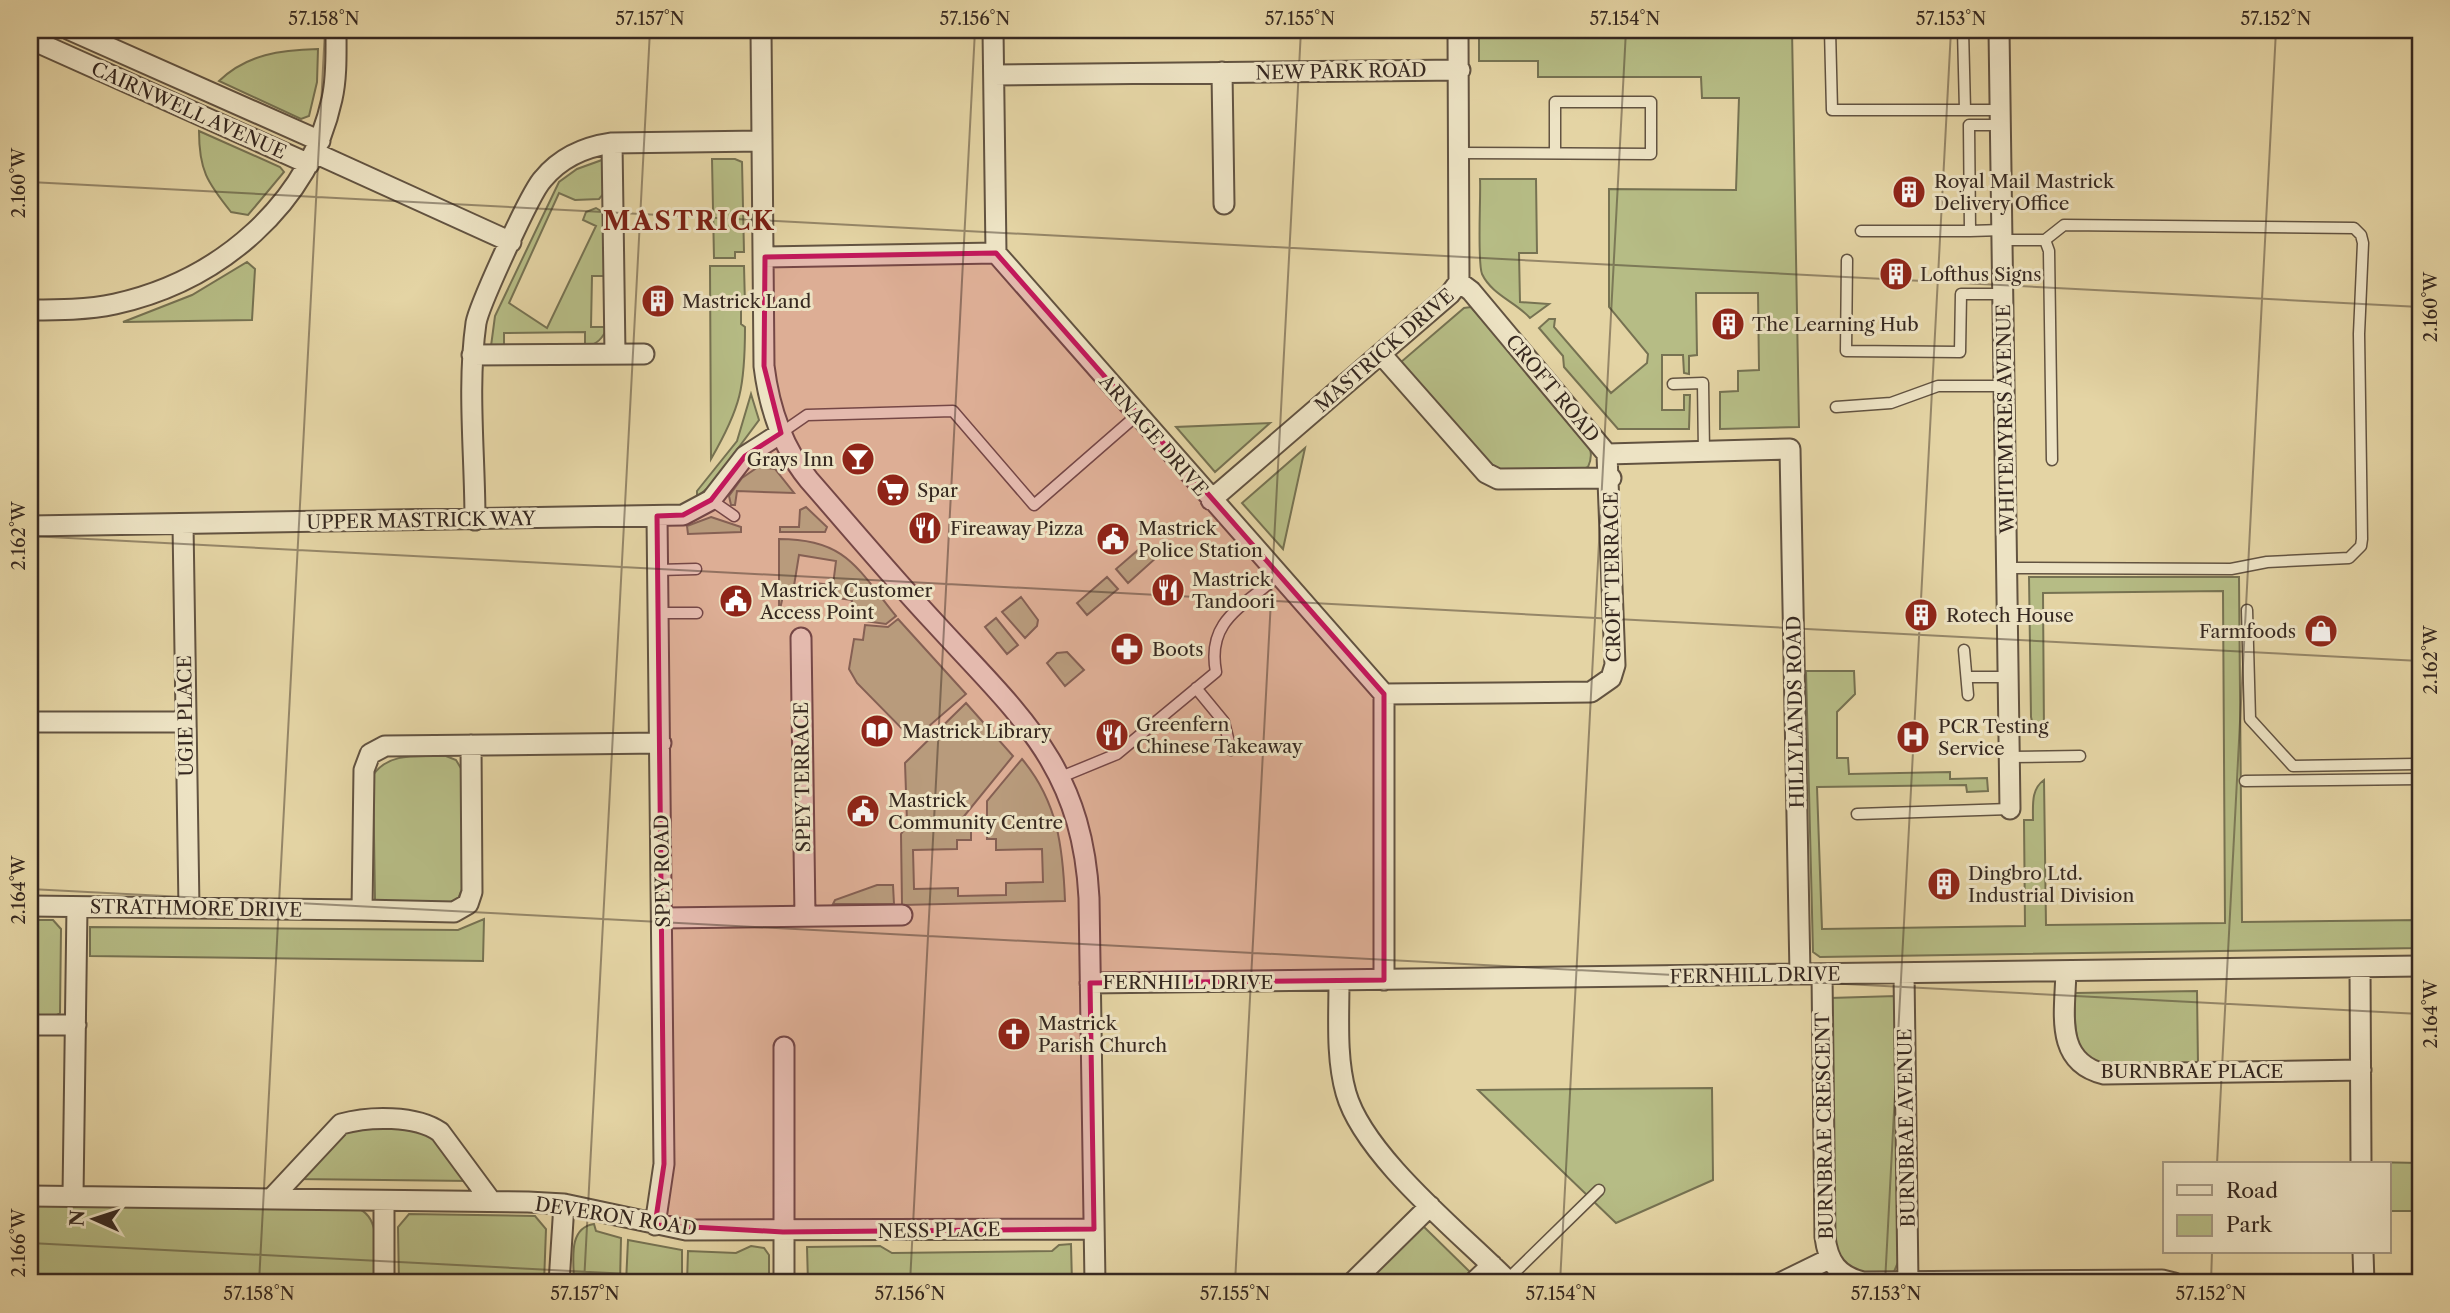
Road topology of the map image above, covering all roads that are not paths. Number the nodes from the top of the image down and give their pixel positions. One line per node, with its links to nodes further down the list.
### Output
1 (70, 30): 17 (street, CAIRNWELL AVENUE)
2 (335, 30): 17 (street)
3 (761, 30): 15 (street)
4 (993, 30): 12 (street)
5 (1458, 30): 10 (street, MASTRICK DRIVE)
6 (1830, 30): 13 (lane)
7 (1963, 30): 13 (lane)
8 (1999, 30): 14 (street, WHITEMYRES AVENUE)
9 (30, 38): 17 (street, CAIRNWELL AVENUE)
10 (1460, 70): 11 (street, NEW PARK ROAD); 18 (street, MASTRICK DRIVE)
11 (1222, 72): 12 (street, NEW PARK ROAD); 20 (street)
12 (994, 75): 26 (street)
13 (1965, 110): 14 (lane)
14 (2001, 118): 21 (lane); 23 (street, WHITEMYRES AVENUE)
15 (762, 141): 16 (street); 27 (street)
16 (611, 143): 25 (street); 32 (street)
17 (315, 153): 25 (street, CAIRNWELL AVENUE); 31 (street)
18 (1460, 153): 19 (lane); 29 (street, MASTRICK DRIVE)
19 (1555, 153): 19 (lane)
20 (1224, 204)
21 (1970, 231): 22 (lane); 23 (lane)
22 (1861, 232)
23 (2002, 235): 24 (lane); 30 (street, WHITEMYRES AVENUE)
24 (2045, 240): 44 (lane); 53 (lane)
25 (511, 242): 35 (street)
26 (996, 253): 27 (street); 39 (street, ARNAGE DRIVE)
27 (765, 257): 40 (street)
28 (1847, 260): 30 (lane)
29 (1459, 282): 34 (street, MASTRICK DRIVE); 43 (street, CROFT ROAD)
30 (2003, 294): 37 (street, WHITEMYRES AVENUE)
31 (30, 310)
32 (615, 354): 33 (street); 35 (street)
33 (644, 354)
34 (1381, 354): 45 (street); 47 (street, MASTRICK DRIVE)
35 (472, 355): 50 (street)
36 (1673, 384): 42 (lane)
37 (2004, 386): 38 (lane); 53 (street, WHITEMYRES AVENUE)
38 (1836, 407)
39 (1136, 416): 40 (lane); 47 (street, ARNAGE DRIVE)
40 (781, 433): 46 (street, UPPER MASTRICK WAY); 75 (street)
41 (1790, 449): 42 (street, CROFT ROAD); 91 (street, HILLYLANDS ROAD)
42 (1704, 452): 43 (street, CROFT ROAD)
43 (1608, 454): 45 (street, CROFT TERRACE)
44 (2052, 460)
45 (1611, 478): 65 (street, CROFT TERRACE)
46 (711, 500): 48 (street, UPPER MASTRICK WAY); 49 (lane)
47 (1211, 500): 56 (street, ARNAGE DRIVE)
48 (657, 516): 50 (street, UPPER MASTRICK WAY); 55 (street, SPEY ROAD)
49 (734, 516)
50 (475, 520): 51 (street, UPPER MASTRICK WAY)
51 (183, 524): 52 (street, UPPER MASTRICK WAY); 68 (street, UGIE PLACE)
52 (30, 526)
53 (2007, 568): 63 (street, WHITEMYRES AVENUE)
54 (696, 569): 55 (lane)
55 (658, 570): 58 (street, SPEY ROAD)
56 (1279, 575): 64 (lane); 65 (street, ARNAGE DRIVE)
57 (2247, 610): 74 (lane)
58 (659, 613): 59 (lane); 69 (street, SPEY ROAD)
59 (696, 613)
60 (801, 638): 85 (street, SPEY TERRACE)
61 (1964, 650): 62 (lane)
62 (1968, 677): 63 (lane); 66 (lane)
63 (2008, 677): 73 (street, WHITEMYRES AVENUE)
64 (1196, 688): 71 (lane); 75 (lane)
65 (1384, 694): 93 (street)
66 (1968, 695)
67 (30, 722): 68 (street)
68 (185, 722): 82 (street, UGIE PLACE)
69 (661, 743): 70 (street); 86 (street, SPEY ROAD)
70 (471, 745): 83 (street); 83 (street, STRATHMORE DRIVE)
71 (1231, 750)
72 (2080, 756): 73 (lane)
73 (2010, 757): 78 (street, WHITEMYRES AVENUE)
74 (2415, 764)
75 (1061, 777): 95 (street)
76 (2420, 779): 77 (lane)
77 (2245, 781)
78 (2010, 809): 79 (lane)
79 (1857, 814)
80 (30, 906): 81 (street, STRATHMORE DRIVE)
81 (77, 907): 82 (street, STRATHMORE DRIVE); 97 (street)
82 (189, 908): 83 (street, STRATHMORE DRIVE)
83 (362, 910)
84 (902, 915): 85 (street)
85 (805, 916): 86 (street)
86 (663, 918): 109 (street, SPEY ROAD)
87 (2420, 966): 88 (street, FERNHILL DRIVE)
88 (2360, 967): 89 (street, FERNHILL DRIVE); 99 (street)
89 (2066, 971): 90 (street, FERNHILL DRIVE); 99 (street, BURNBRAE PLACE)
90 (1904, 973): 92 (street, FERNHILL DRIVE); 123 (street, BURNBRAE AVENUE)
91 (1800, 974): 92 (street, FERNHILL DRIVE); 93 (street, FERNHILL DRIVE)
92 (1822, 974): 113 (street, BURNBRAE CRESCENT)
93 (1384, 980): 94 (street, FERNHILL DRIVE)
94 (1339, 981): 95 (street, FERNHILL DRIVE); 108 (street)
95 (1090, 983): 110 (street)
96 (30, 1025): 97 (street)
97 (76, 1025): 103 (street)
98 (784, 1047): 111 (street)
99 (2361, 1070): 100 (street)
100 (2361, 1162)
101 (1598, 1190): 115 (lane)
102 (30, 1196): 103 (street, DEVERON ROAD)
103 (73, 1196): 104 (street, DEVERON ROAD)
104 (271, 1199): 105 (street, DEVERON ROAD); 106 (street)
105 (384, 1201): 106 (street, DEVERON ROAD); 116 (street)
106 (491, 1201): 107 (street, DEVERON ROAD)
107 (564, 1204): 109 (street, DEVERON ROAD); 117 (street)
108 (1430, 1206): 114 (street); 120 (street)
109 (655, 1225): 111 (street, DEVERON ROAD)
110 (1094, 1229): 111 (street, NESS PLACE); 119 (street)
111 (783, 1232): 118 (street)
112 (2363, 1254): 125 (street)
113 (1829, 1259): 122 (street); 123 (street, BURNBRAE CRESCENT)
114 (1492, 1265): 115 (street); 121 (street)
115 (1508, 1282)
116 (384, 1283)
117 (559, 1283)
118 (784, 1283)
119 (1095, 1283)
120 (1352, 1283)
121 (1473, 1283)
122 (1780, 1283)
123 (1908, 1283): 124 (street, BURNBRAE CRESCENT)
124 (2174, 1283)
125 (2364, 1283)

